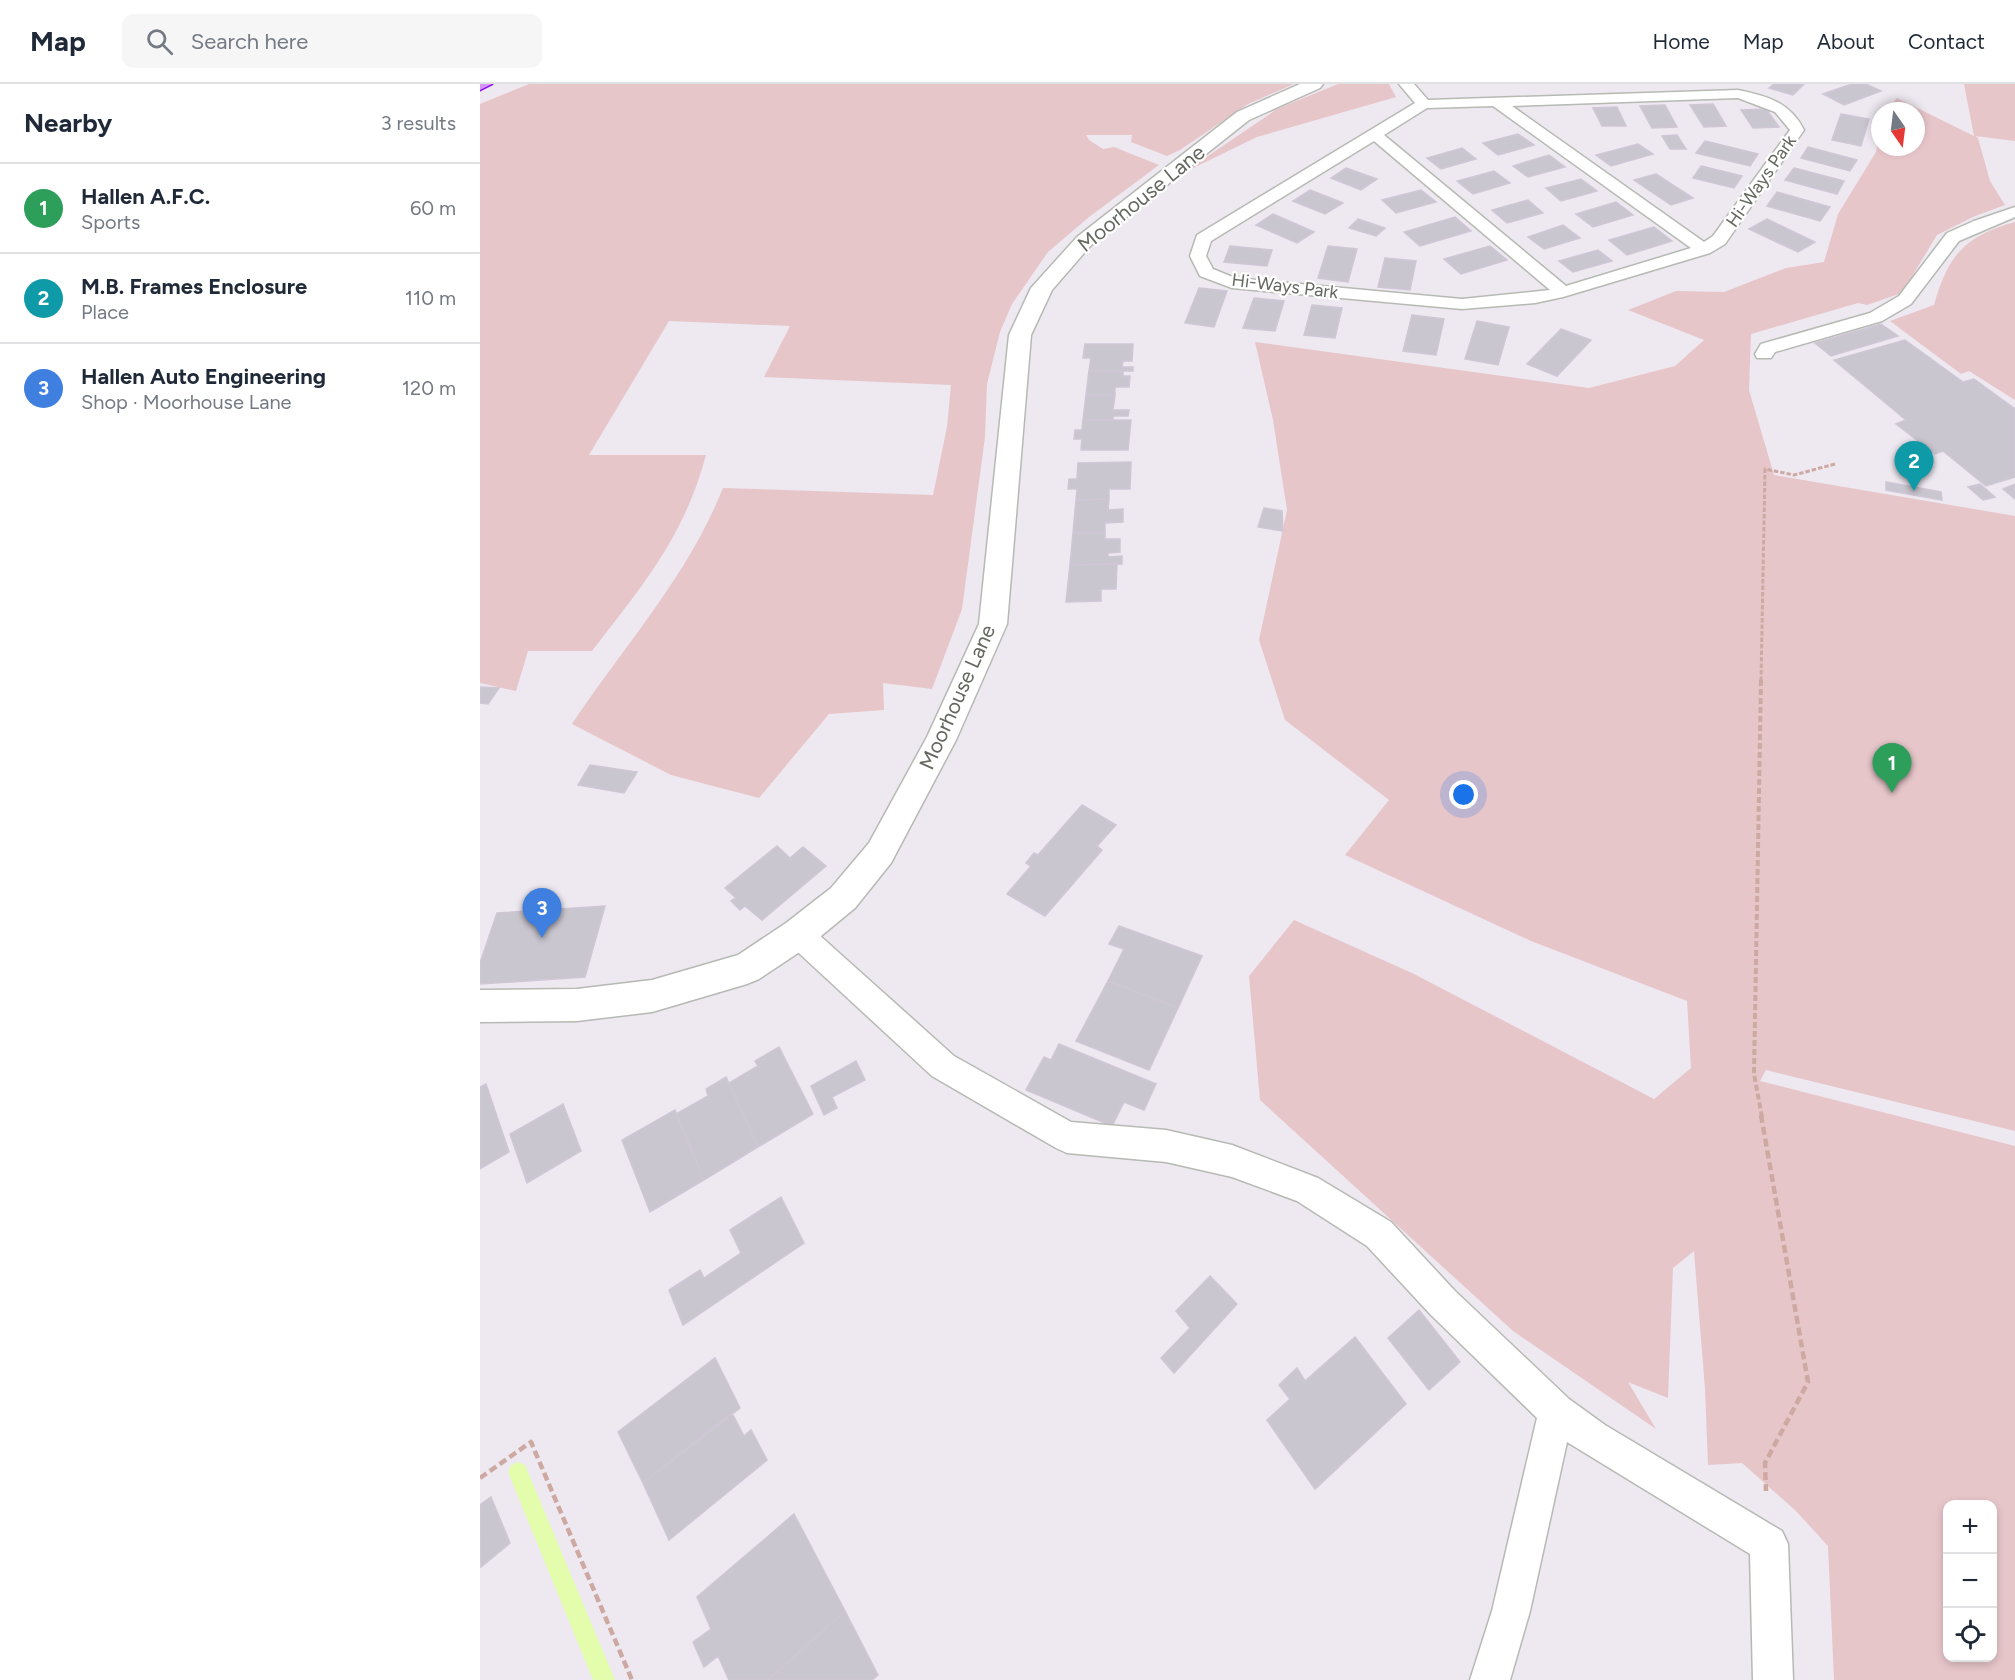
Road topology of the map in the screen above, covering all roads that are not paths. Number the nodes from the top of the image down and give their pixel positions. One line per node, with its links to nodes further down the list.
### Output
1 (1314, 84): 10 (street, Moorhouse Lane)
2 (1406, 84): 4 (lane)
3 (1497, 102): 4 (lane, Hi-Ways Park); 7 (lane); 7 (lane, Hi-Ways Park)
4 (1424, 104): 5 (lane, Hi-Ways Park)
5 (1374, 133): 8 (lane); 8 (lane, Hi-Ways Park)
6 (2015, 212): 9 (lane)
7 (1704, 249): 8 (lane, Hi-Ways Park)
8 (1563, 292)
9 (1764, 354)
10 (798, 934): 11 (street, Moorhouse Lane); 12 (lane)
11 (480, 1006)
12 (1556, 1412): 13 (lane); 14 (lane)
13 (1490, 1680)
14 (1773, 1680)

